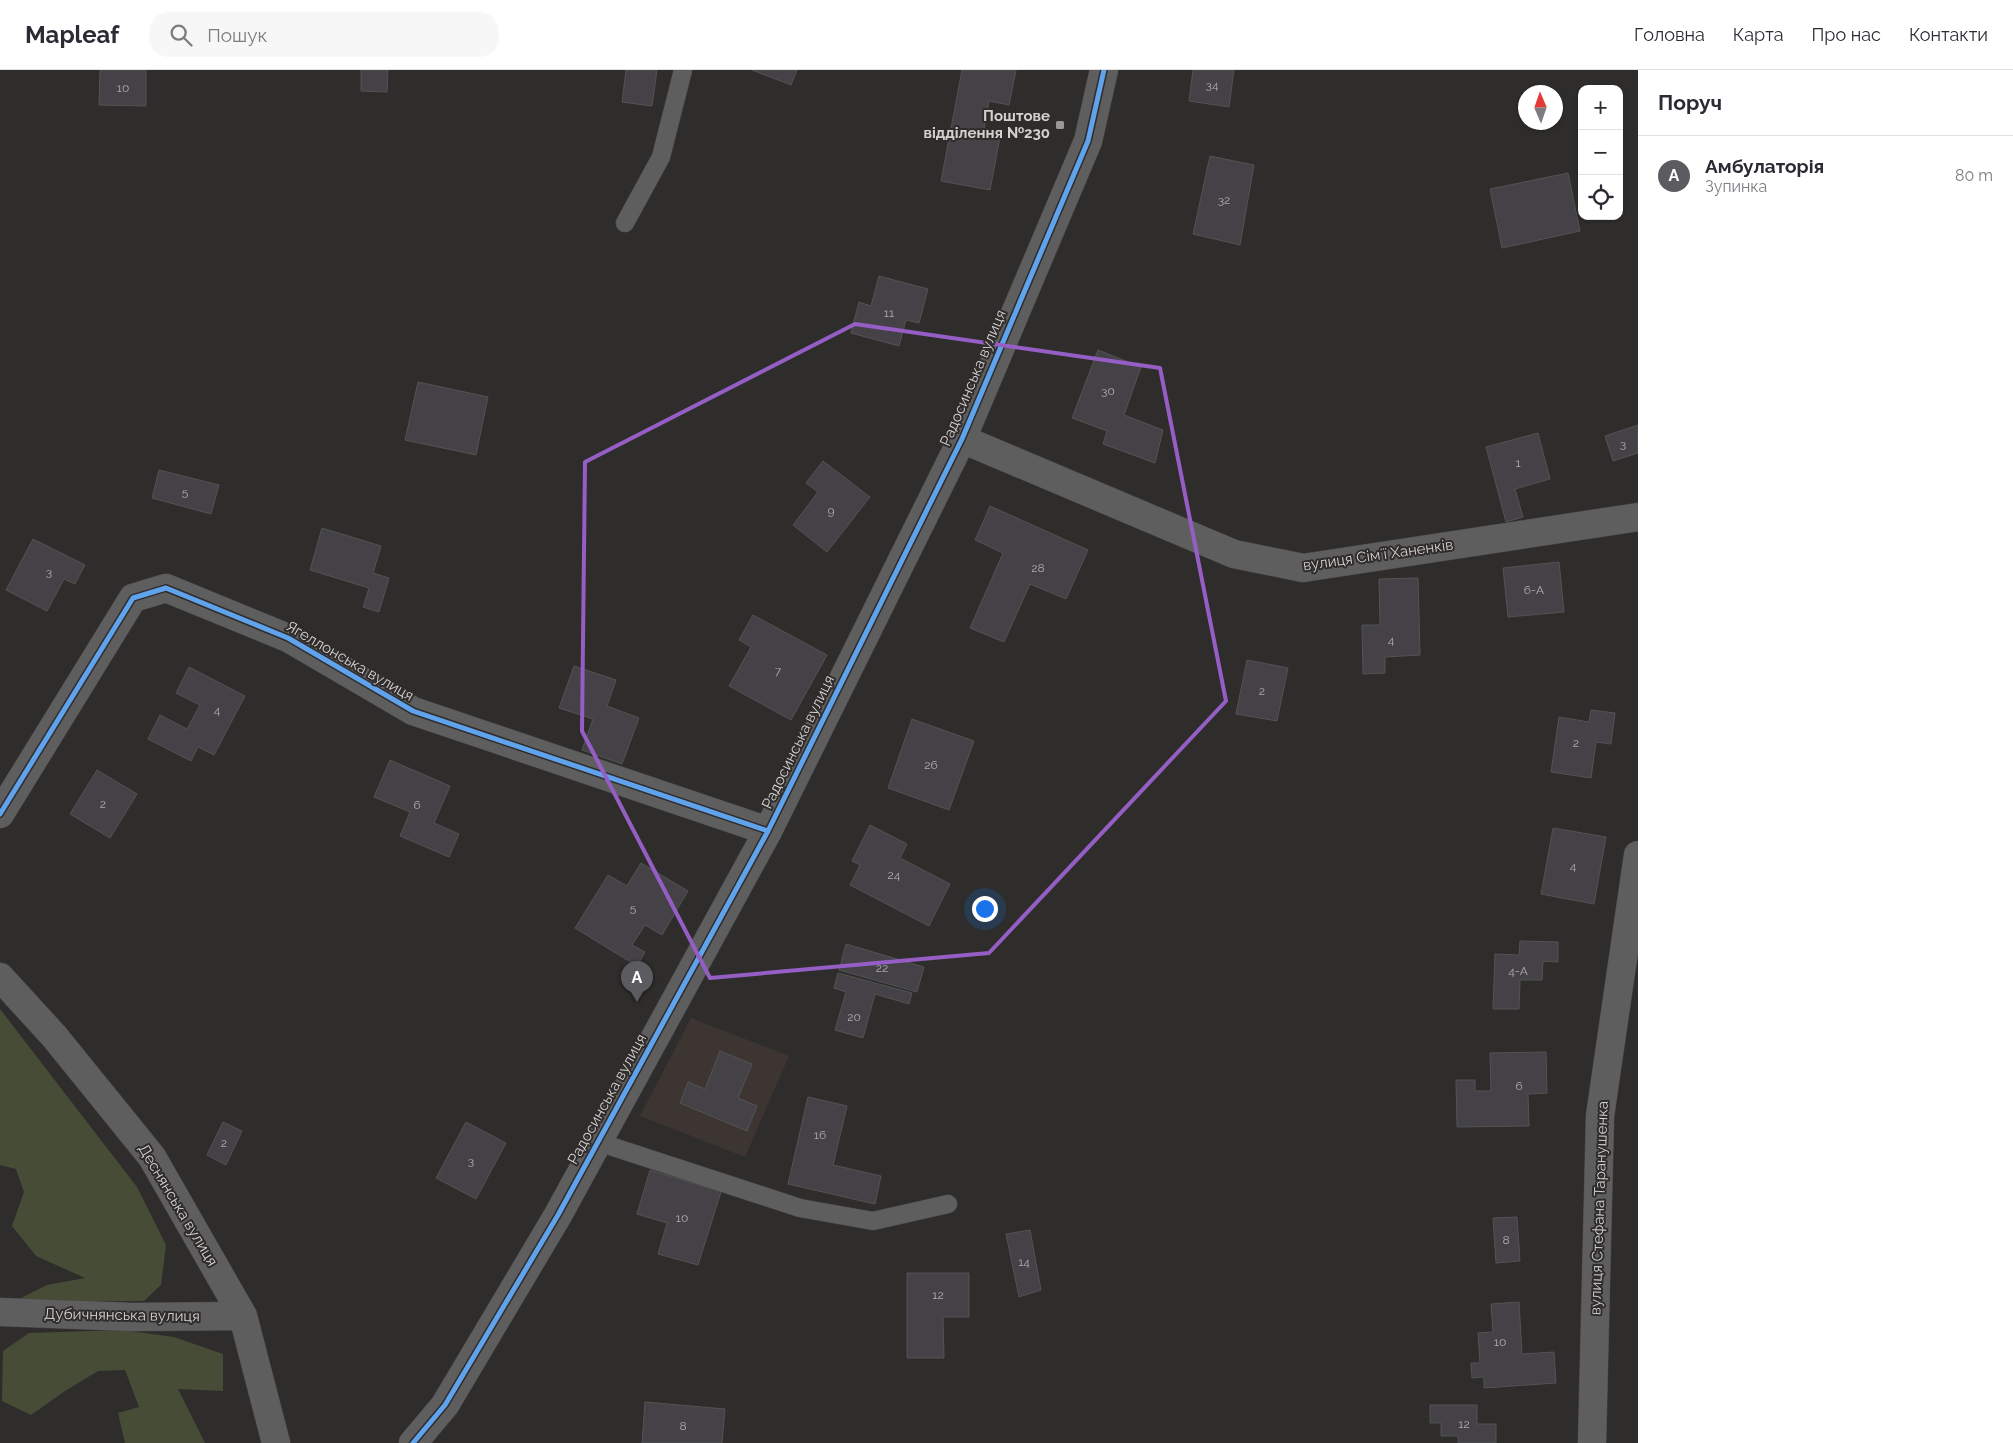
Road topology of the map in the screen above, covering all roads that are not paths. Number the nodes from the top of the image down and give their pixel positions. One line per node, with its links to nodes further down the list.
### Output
1 (683, 70): 3 (lane)
2 (1104, 70): 4 (street, Радосинська вулиця)
3 (625, 223)
4 (962, 439): 5 (street, вулиця Сімʼї Ханенків); 7 (street, Радосинська вулиця)
5 (1638, 517)
6 (0, 814): 7 (street, Ягеллонська вулиця)
7 (768, 831): 10 (street, Радосинська вулиця)
8 (1638, 855): 16 (street, вулиця Стефана Таранушенка)
9 (0, 977): 13 (street, Деснянська вулиця)
10 (598, 1142): 11 (lane); 15 (street, Радосинська вулиця)
11 (948, 1204)
12 (0, 1312): 13 (street, Дубичнянська вулиця)
13 (244, 1316): 14 (street, Деснянська вулиця)
14 (276, 1443)
15 (413, 1443)
16 (1592, 1443)

